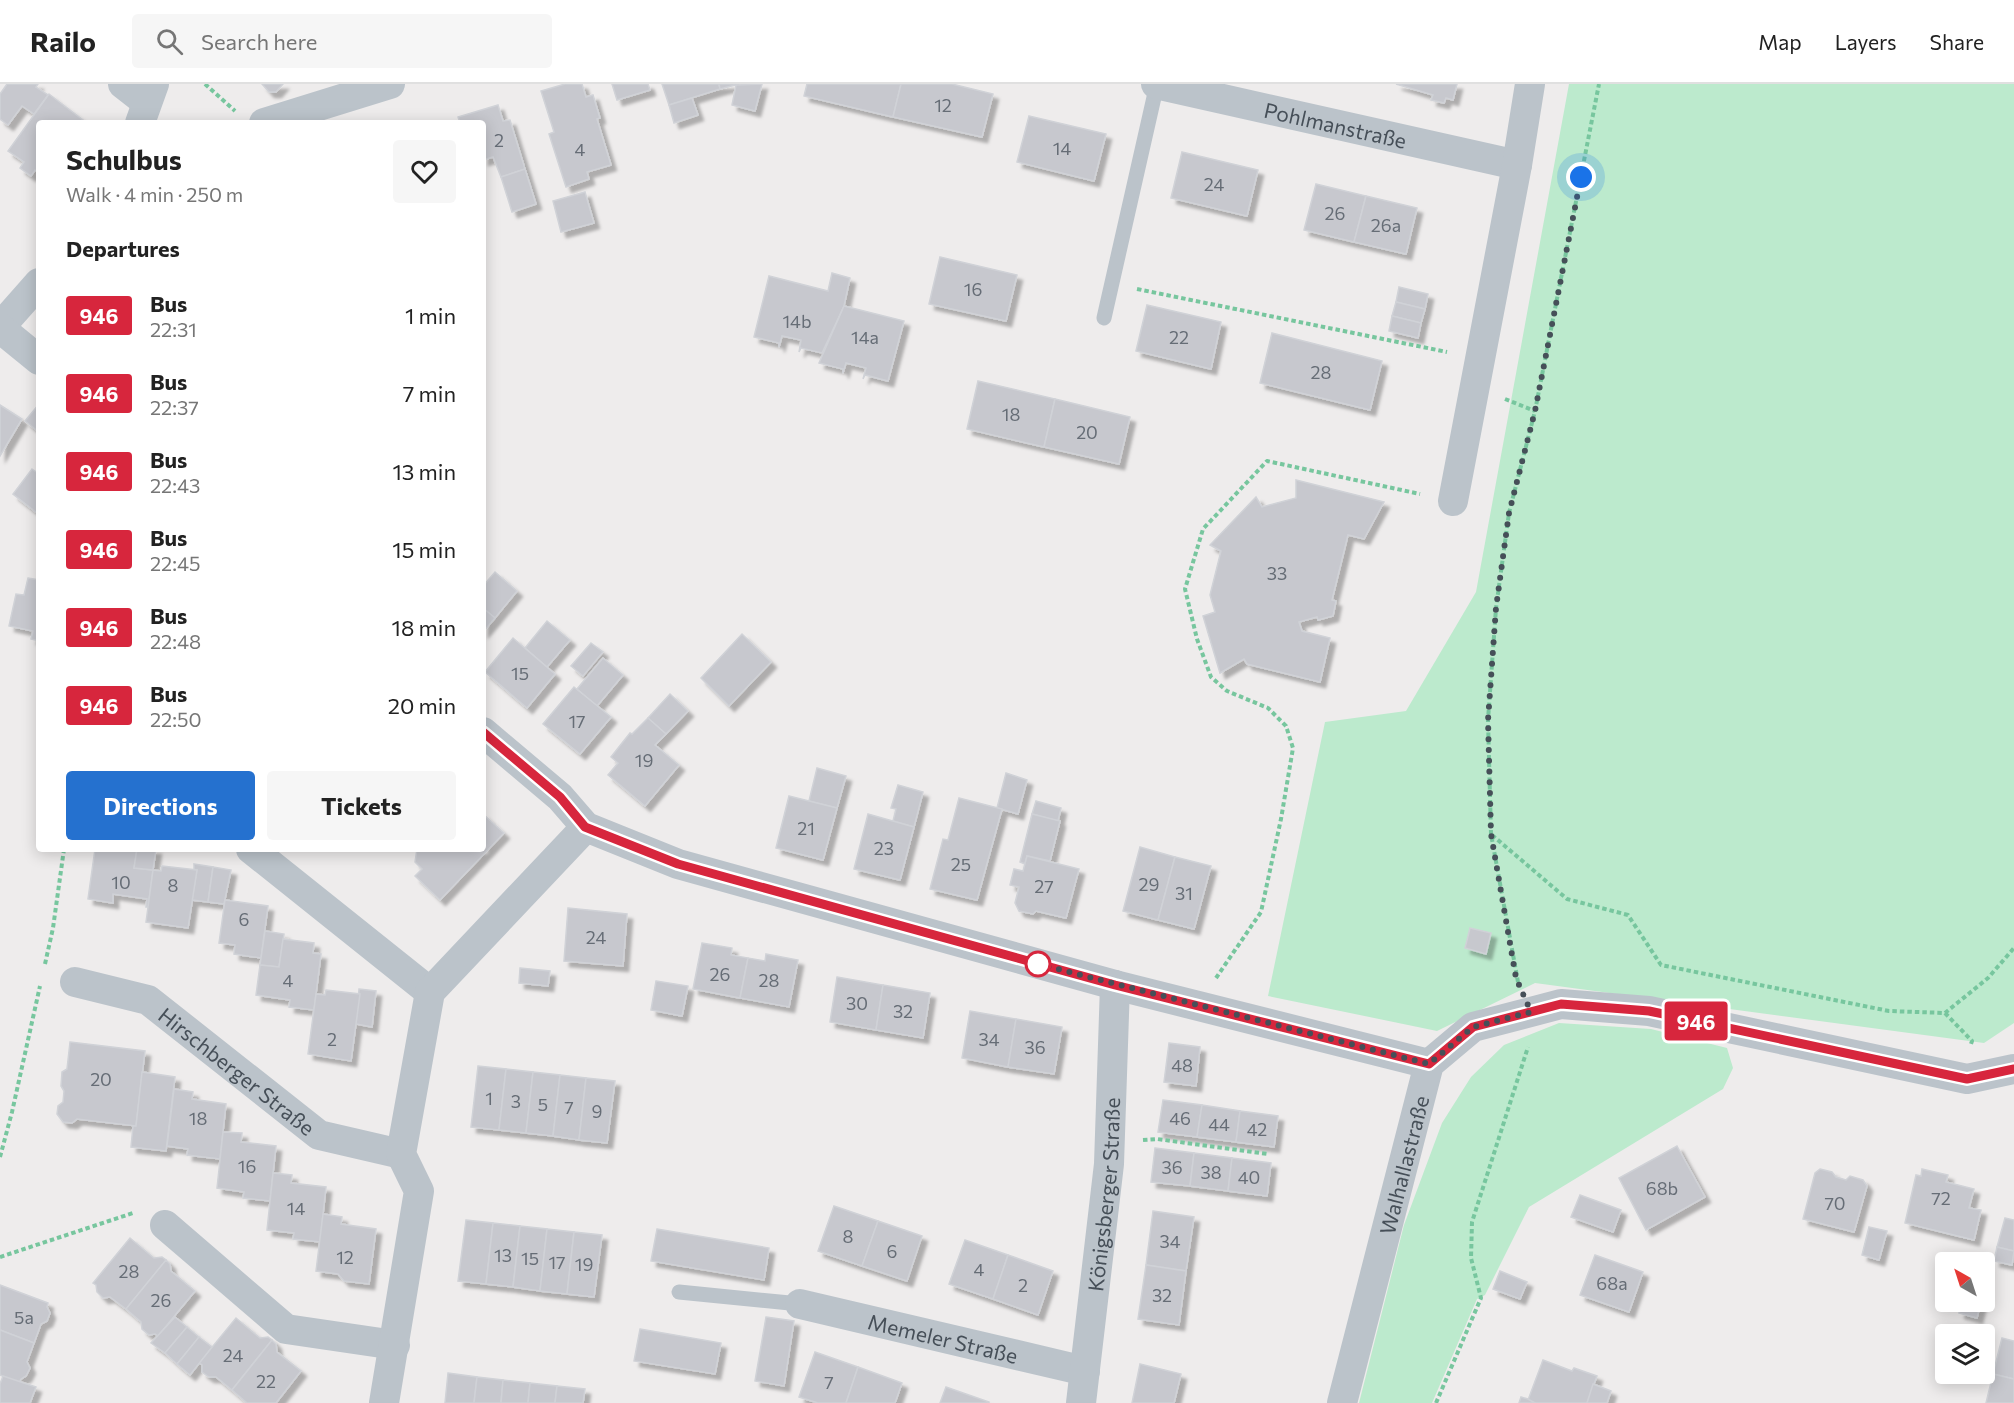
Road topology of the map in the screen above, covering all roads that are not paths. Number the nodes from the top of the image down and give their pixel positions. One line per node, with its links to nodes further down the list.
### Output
1 (123, 84): 5 (street)
2 (390, 84): 6 (street)
3 (1156, 84): 7 (street, Pohlmanstraße); 9 (lane)
4 (1530, 84): 7 (street)
5 (147, 103)
6 (252, 119)
7 (1517, 165): 12 (street)
8 (36, 286): 10 (street)
9 (1104, 318)
10 (0, 328): 11 (street)
11 (36, 358)
12 (1453, 501)
13 (486, 735): 14 (street)
14 (585, 827): 17 (street); 18 (street)
15 (254, 852): 18 (street)
16 (75, 982): 21 (street, Hirschberger Straße)
17 (1115, 985): 19 (street); 26 (street, Königsberger Straße)
18 (430, 992): 21 (street)
19 (1429, 1064): 20 (street); 29 (street, Walhallastraße)
20 (2014, 1069)
21 (401, 1154): 25 (street)
22 (165, 1225): 25 (street)
23 (679, 1292): 24 (lane)
24 (800, 1304): 26 (street, Memeler Straße)
25 (395, 1345): 27 (street)
26 (1085, 1371): 28 (street, Königsberger Straße)
27 (384, 1403)
28 (1081, 1403)
29 (1342, 1403)

